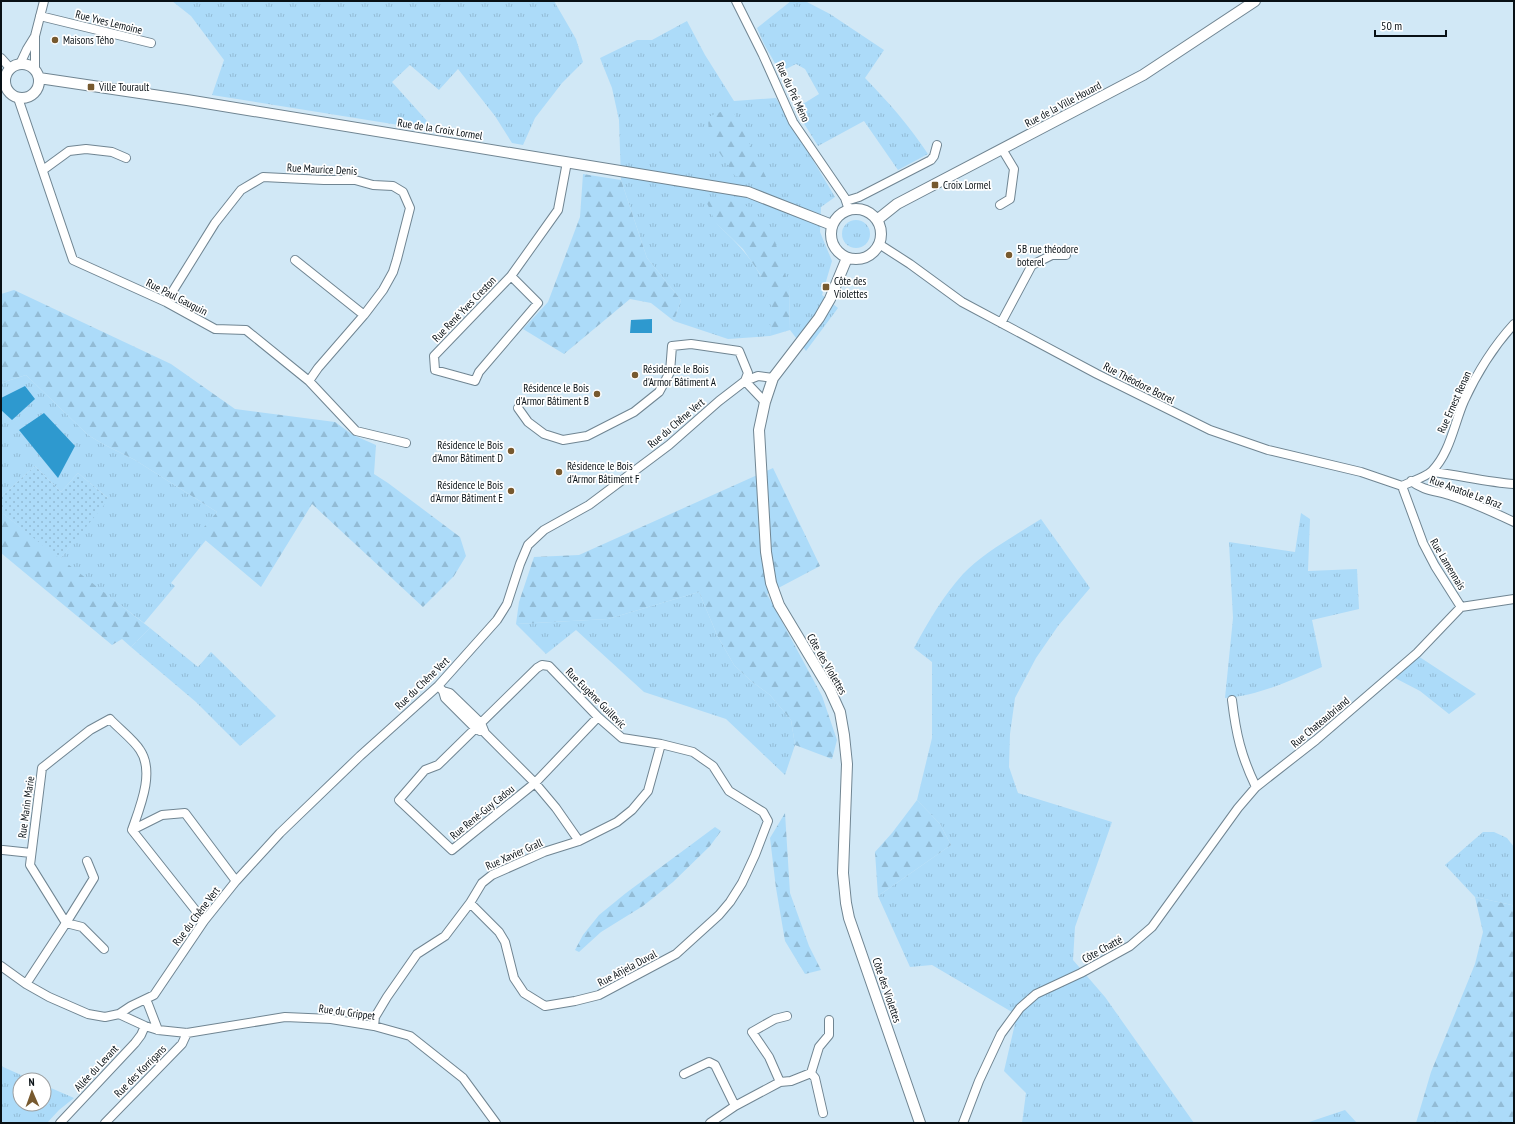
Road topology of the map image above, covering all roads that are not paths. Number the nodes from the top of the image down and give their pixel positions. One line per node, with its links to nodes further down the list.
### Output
1 (44, 1): 4 (street)
2 (736, 1): 18 (street, Rue du Pré Méno)
3 (1254, 1): 14 (street, Rue de la Ville Houard)
4 (40, 16): 5 (street); 6 (street, Rue Yves Lemoine)
5 (35, 36): 8 (street); 10 (street)
6 (150, 43)
7 (1, 58): 9 (street)
8 (20, 64): 9 (street); 10 (street)
9 (10, 68): 11 (street)
10 (37, 74): 12 (street); 16 (street, Rue de la Croix Lormel)
11 (3, 87): 12 (street)
12 (18, 98): 17 (street, Rue Paul Gauguin)
13 (937, 145): 18 (street)
14 (1002, 149): 19 (street); 20 (street, Rue de la Ville Houard)
15 (126, 158): 17 (street)
16 (567, 162): 21 (street, Rue de la Croix Lormel); 26 (street, Rue René Yves Creston)
17 (43, 170): 27 (street, Rue Paul Gauguin)
18 (848, 206): 20 (street); 21 (street)
19 (1000, 206)
20 (877, 220): 22 (street)
21 (832, 225): 24 (street)
22 (879, 244): 24 (street); 29 (street, Rue Théodore Botrel)
23 (1066, 254): 29 (street)
24 (846, 258): 31 (street, Côte des Violettes)
25 (295, 260): 28 (street)
26 (511, 276): 26 (street, Rue René Yves Creston)
27 (166, 302): 28 (street, Rue Maurice Denis); 32 (street, Rue Paul Gauguin)
28 (364, 315): 32 (street, Rue Maurice Denis)
29 (1001, 323): 40 (street, Rue Théodore Botrel)
30 (1514, 324): 37 (street, Rue Ernest Renan)
31 (773, 378): 33 (street, Rue du Chêne Vert); 34 (street, Côte des Violettes)
32 (309, 381): 36 (street, Rue Paul Gauguin)
33 (745, 381): 34 (street); 35 (street); 45 (street, Rue du Chêne Vert)
34 (765, 402): 82 (street, Côte des Violettes)
35 (518, 408)
36 (406, 443)
37 (1432, 472): 38 (street, Rue Ernest Renan); 39 (street)
38 (1411, 482): 40 (street); 41 (street, Rue Anatole Le Braz)
39 (1514, 484)
40 (1402, 486): 43 (street, Rue Lamennais)
41 (1514, 522)
42 (1514, 599): 43 (street)
43 (1461, 607): 51 (street, Rue Chateaubriand)
44 (537, 668): 47 (street, Rue Eugène Guillevic); 48 (street, Rue René-Guy Cadou)
45 (441, 689): 48 (street); 58 (street, Rue du Chêne Vert)
46 (1232, 700): 51 (street)
47 (598, 717): 49 (street, Rue Eugène Guillevic); 50 (street, Rue René-Guy Cadou)
48 (478, 726): 50 (street); 50 (street, Rue René-Guy Cadou)
49 (661, 744): 52 (street, Rue Eugène Guillevic); 54 (street, Rue Xavier Grall)
50 (535, 783): 54 (street)
51 (1256, 787): 83 (street, Côte Chatté)
52 (763, 812): 59 (street, Rue Añjela Duval)
53 (132, 830): 56 (street, Rue Marin Marie); 58 (street); 60 (street)
54 (579, 841): 59 (street, Rue Xavier Grall)
55 (3, 850): 56 (street)
56 (31, 853): 61 (street, Rue Marin Marie)
57 (88, 861): 61 (street)
58 (236, 881): 60 (street, Rue du Chêne Vert)
59 (470, 903): 70 (street, Rue Xavier Grall)
60 (204, 920): 65 (street, Rue du Chêne Vert)
61 (66, 923): 62 (street); 64 (street)
62 (104, 949)
63 (1, 966): 64 (street, Rue du Grippet)
64 (26, 984): 66 (street, Rue du Grippet)
65 (145, 1000): 66 (street, Rue du Chêne Vert); 71 (street)
66 (119, 1014): 69 (street, Rue du Grippet)
67 (788, 1016): 75 (street)
68 (829, 1020): 73 (street)
69 (145, 1026): 71 (street, Rue du Grippet); 78 (street, Allée du Levant)
70 (374, 1026): 72 (street, Rue du Grippet); 80 (street, Rue du Grippet)
71 (158, 1030): 72 (street, Rue du Grippet)
72 (187, 1033): 79 (street, Rue des Korrigans)
73 (811, 1073): 75 (street); 77 (street)
74 (684, 1074): 76 (street)
75 (780, 1082): 76 (street)
76 (735, 1106): 81 (street)
77 (823, 1113)
78 (60, 1123)
79 (105, 1123)
80 (496, 1123)
81 (710, 1123)
82 (920, 1123)
83 (963, 1123)

